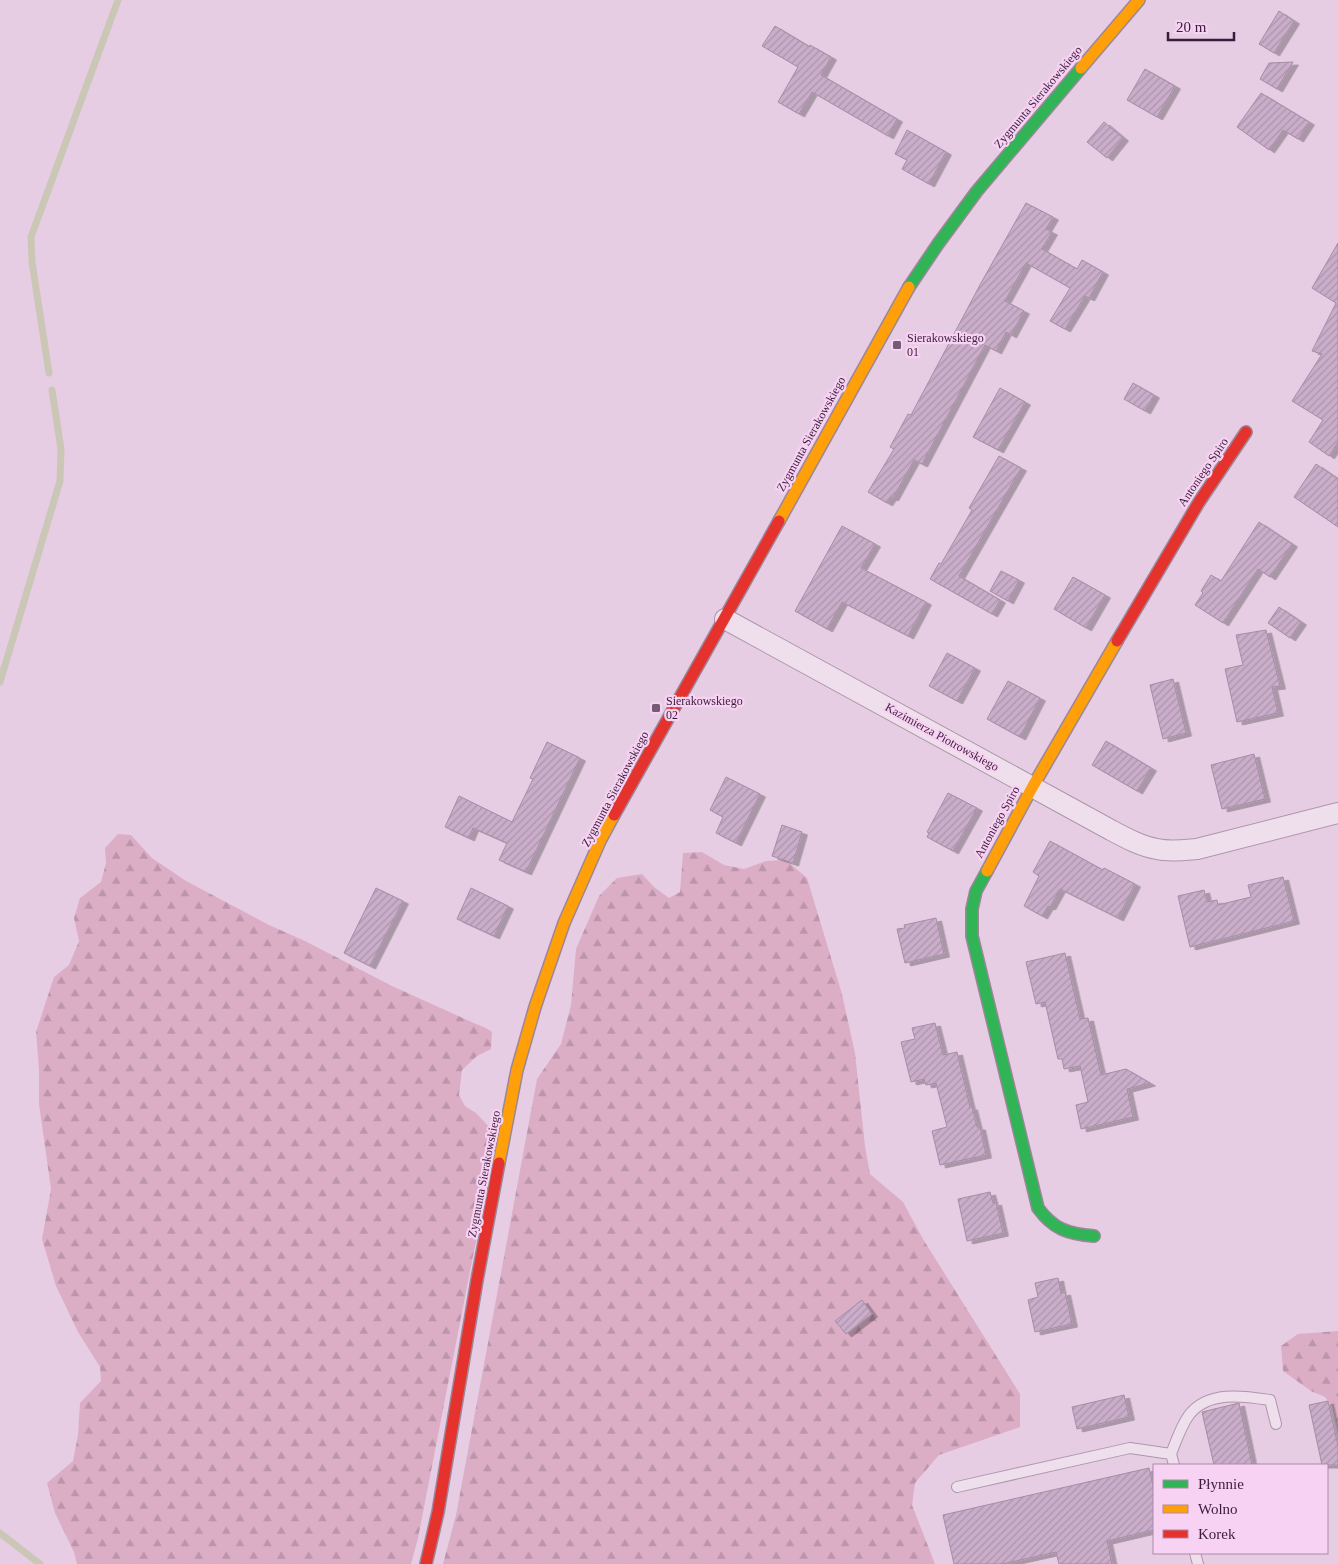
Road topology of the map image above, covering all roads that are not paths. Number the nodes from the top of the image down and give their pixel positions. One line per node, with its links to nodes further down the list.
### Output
1 (1139, 0): 3 (street, Zygmunta Sierakowskiego)
2 (1246, 432): 4 (street, Antoniego Spiro)
3 (724, 619): 4 (street, Kazimierza Piotrowskiego); 11 (street, Zygmunta Sierakowskiego)
4 (1033, 786): 5 (street, Kazimierza Piotrowskiego); 6 (street, Antoniego Spiro)
5 (1338, 813)
6 (1094, 1236)
7 (1276, 1424): 8 (lane)
8 (1171, 1454): 9 (lane); 10 (lane)
9 (1174, 1464)
10 (957, 1487)
11 (426, 1564)

